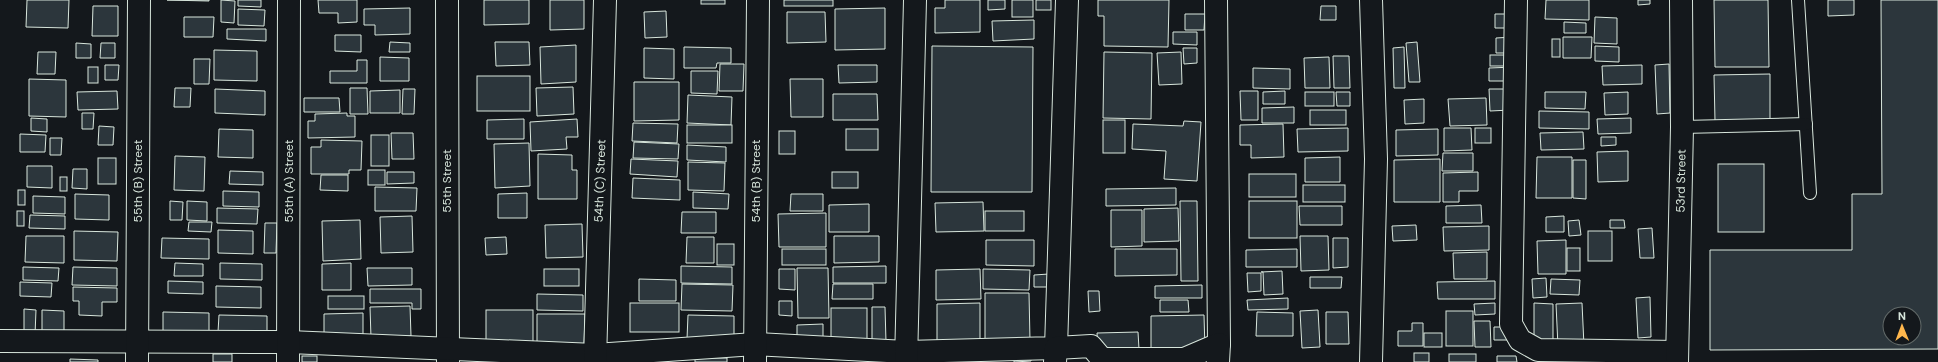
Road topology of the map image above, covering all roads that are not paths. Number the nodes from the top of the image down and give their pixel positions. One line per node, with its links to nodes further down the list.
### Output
1 (139, 0): 17 (street, 55th (B) Street)
2 (289, 0): 18 (street, 55th (A) Street)
3 (447, 0): 21 (street, 55th Street)
4 (605, 0): 25 (street, 54th (C) Street)
5 (758, 0): 19 (street, 54th (B) Street)
6 (915, 0): 23 (street)
7 (1067, 0): 22 (street)
8 (1216, 0): 20 (street)
9 (1371, 0): 26 (street)
10 (1516, 0): 24 (street)
11 (1680, 0): 14 (street, 53rd Street)
12 (1798, 0): 13 (lane)
13 (1806, 124): 14 (lane); 15 (lane)
14 (1682, 127): 24 (street, 53rd Street)
15 (1810, 193)
16 (0, 341): 17 (street)
17 (137, 352): 18 (street)
18 (288, 352): 21 (street)
19 (755, 353): 23 (street); 25 (street)
20 (1219, 353): 22 (street)
21 (448, 355): 25 (street)
22 (1056, 355): 23 (street)
23 (906, 357)
24 (1677, 357)
25 (595, 359)
26 (1371, 362)

